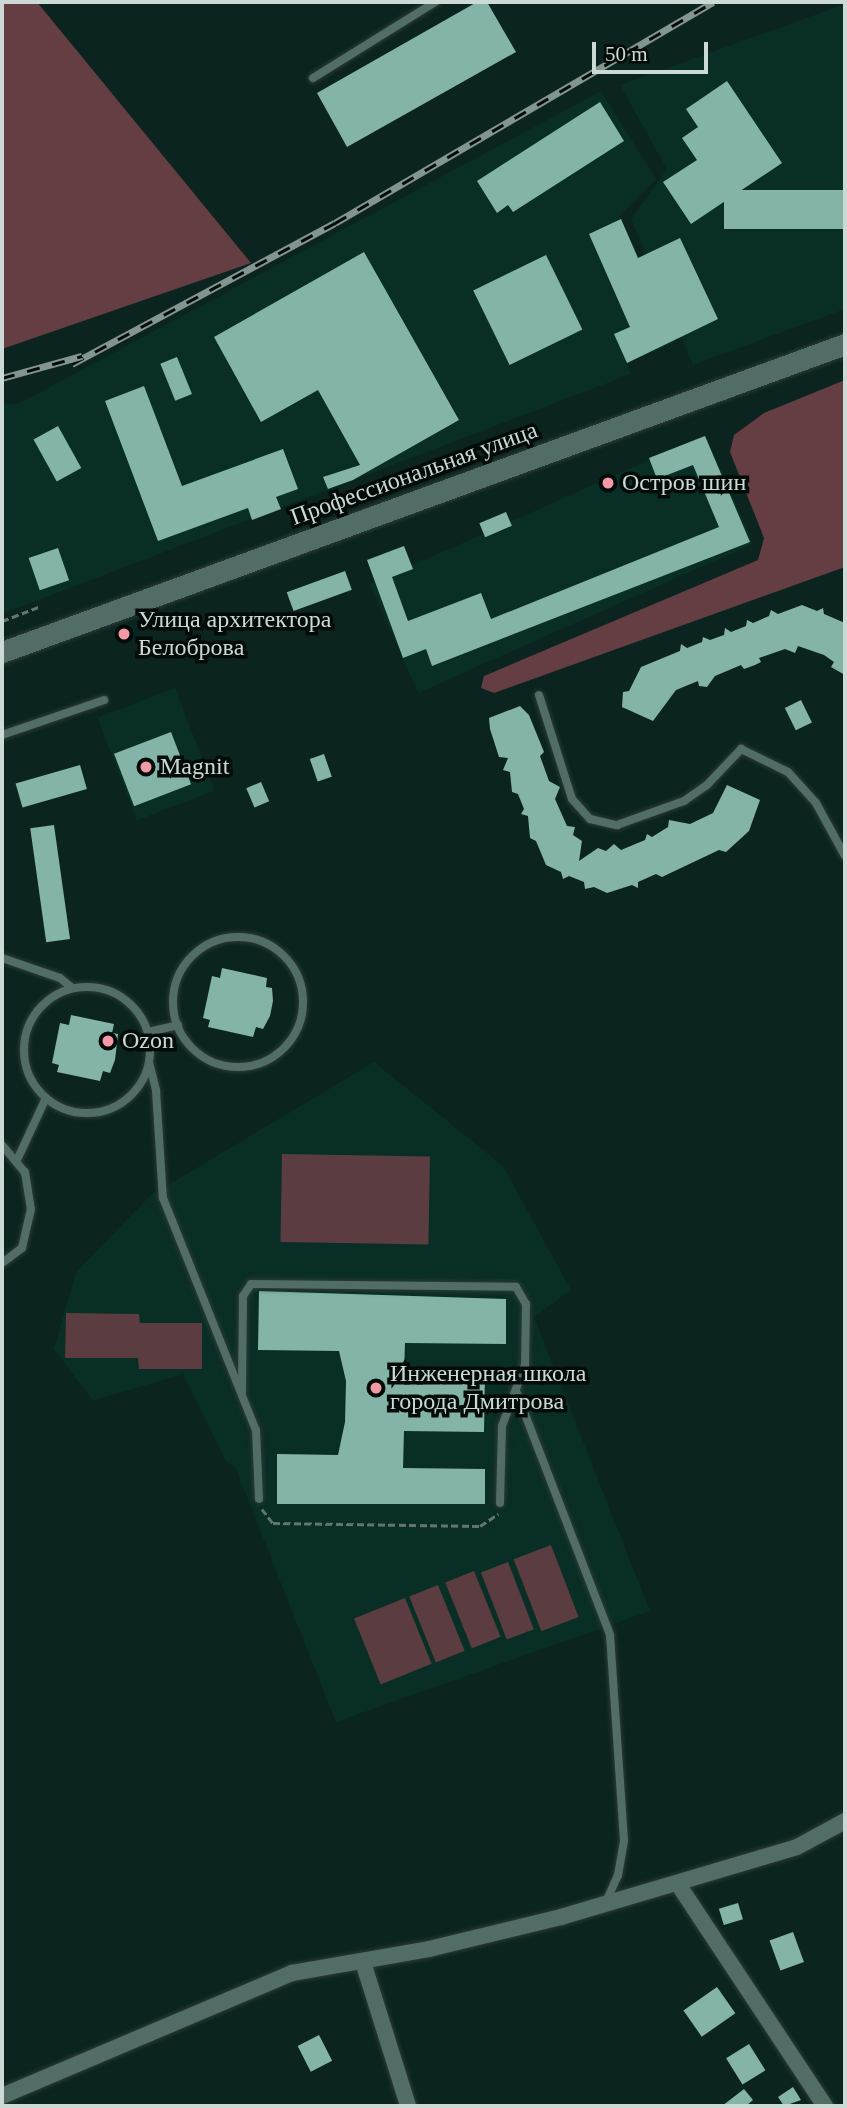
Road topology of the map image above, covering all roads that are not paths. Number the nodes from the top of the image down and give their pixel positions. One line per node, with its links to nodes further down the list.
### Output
1 (435, 2): 2 (lane)
2 (313, 78)
3 (845, 344): 4 (main road, Профессиональная улица)
4 (2, 652)
5 (539, 695): 8 (lane)
6 (104, 700): 7 (lane)
7 (2, 735)
8 (845, 856)
9 (2, 958): 10 (lane)
10 (71, 988): 12 (lane); 14 (lane)
11 (178, 1025): 11 (lane); 12 (lane)
12 (148, 1031): 13 (lane)
13 (149, 1062): 14 (lane); 19 (lane)
14 (46, 1098): 16 (lane)
15 (2, 1145): 16 (lane)
16 (18, 1158): 17 (lane)
17 (2, 1263)
18 (516, 1391): 19 (lane); 21 (lane); 24 (lane)
19 (242, 1392): 20 (lane)
20 (259, 1499)
21 (500, 1503)
22 (845, 1821): 23 (street)
23 (678, 1884): 24 (street); 28 (street)
24 (604, 1905): 25 (street)
25 (363, 1962): 26 (street); 27 (street)
26 (2, 2096)
27 (408, 2106)
28 (825, 2106)

